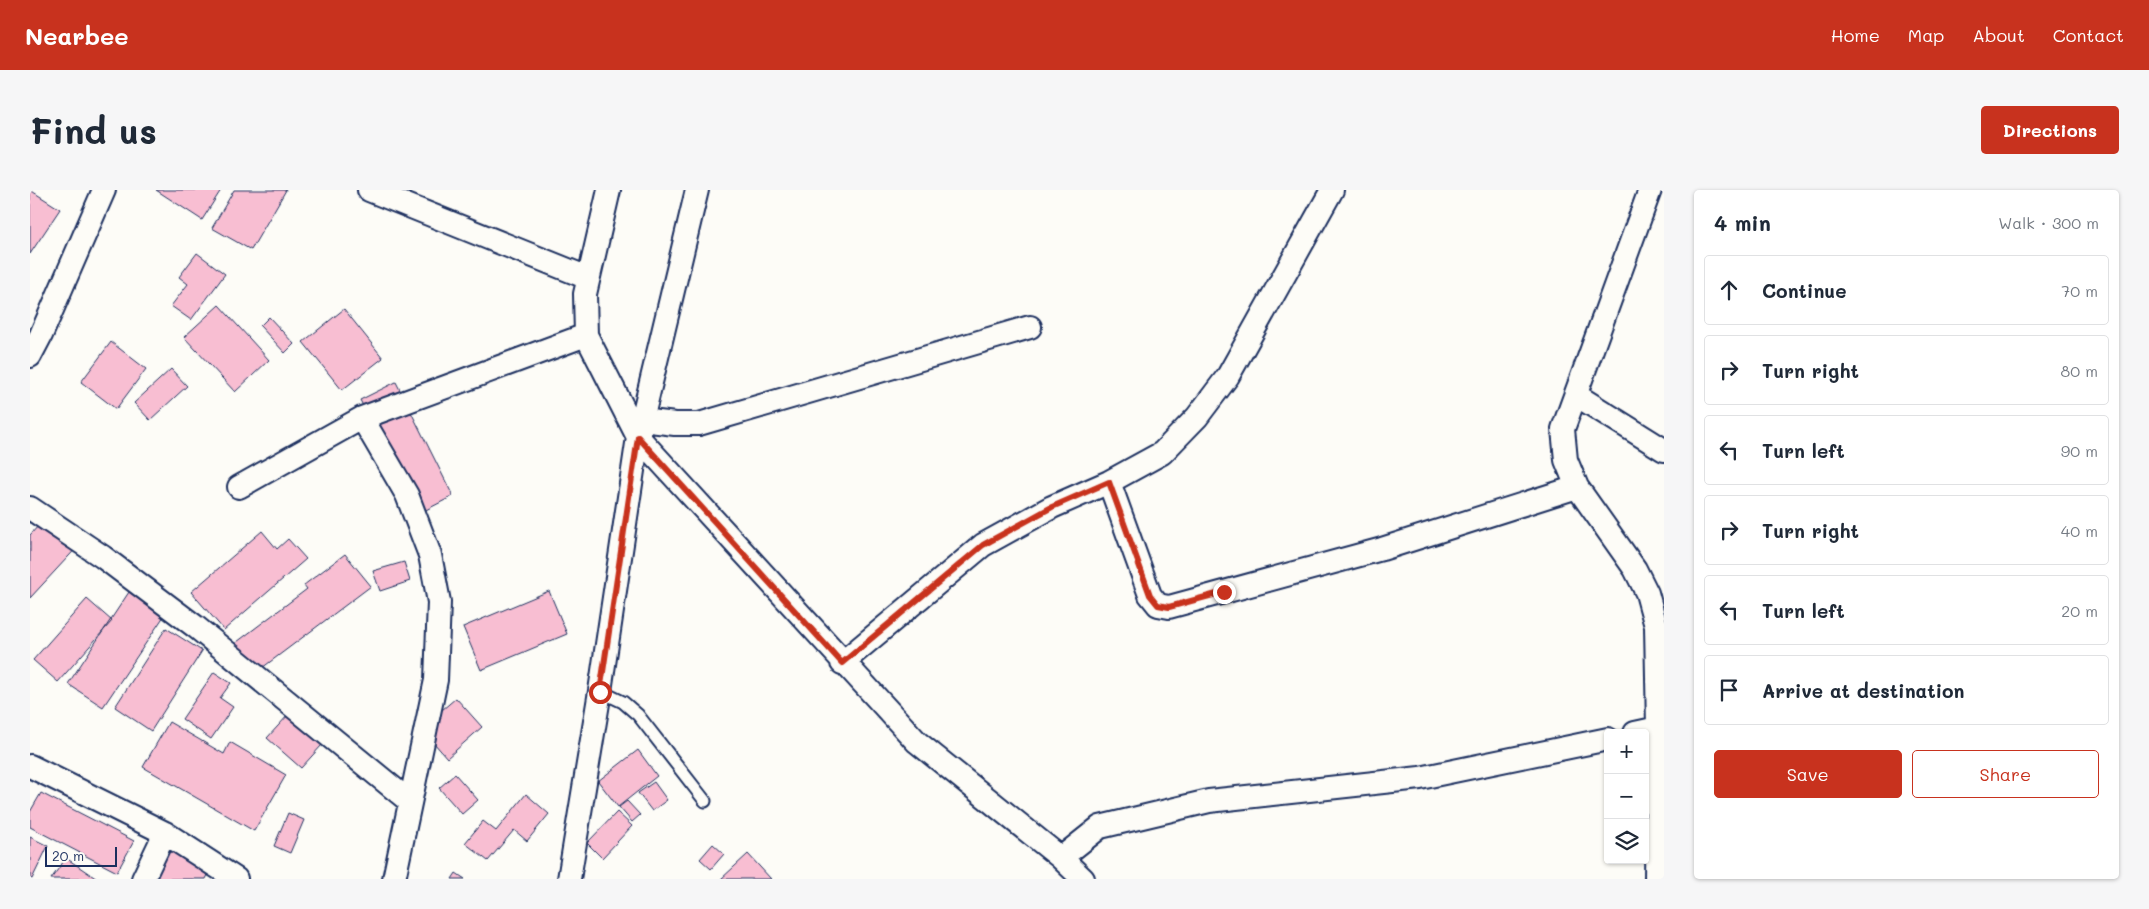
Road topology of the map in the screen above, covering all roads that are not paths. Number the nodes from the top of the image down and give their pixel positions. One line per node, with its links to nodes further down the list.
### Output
1 (104, 190): 10 (street)
2 (369, 190): 7 (street)
3 (609, 190): 7 (street)
4 (698, 190): 13 (street)
5 (1332, 190): 15 (street)
6 (1650, 190): 11 (street)
7 (588, 278): 9 (street)
8 (1030, 327): 13 (street)
9 (586, 335): 12 (street); 13 (street)
10 (30, 356)
11 (1576, 395): 14 (street); 17 (street)
12 (362, 418): 16 (street); 26 (street)
13 (640, 429): 20 (street); 21 (street)
14 (1664, 450)
15 (1109, 482): 17 (street); 20 (street)
16 (239, 487)
17 (1576, 487): 19 (street)
18 (30, 508): 26 (street)
19 (1660, 629): 22 (street)
20 (842, 663): 29 (street)
21 (600, 692): 27 (lane); 33 (street)
22 (1658, 728): 23 (street); 35 (street)
23 (1649, 730)
24 (1604, 739): 29 (street)
25 (30, 766): 28 (street)
26 (410, 801): 32 (street)
27 (705, 802)
28 (165, 833): 30 (street); 31 (street)
29 (1061, 858): 34 (street)
30 (143, 879)
31 (236, 879)
32 (394, 879)
33 (569, 879)
34 (1083, 879)
35 (1656, 879)

